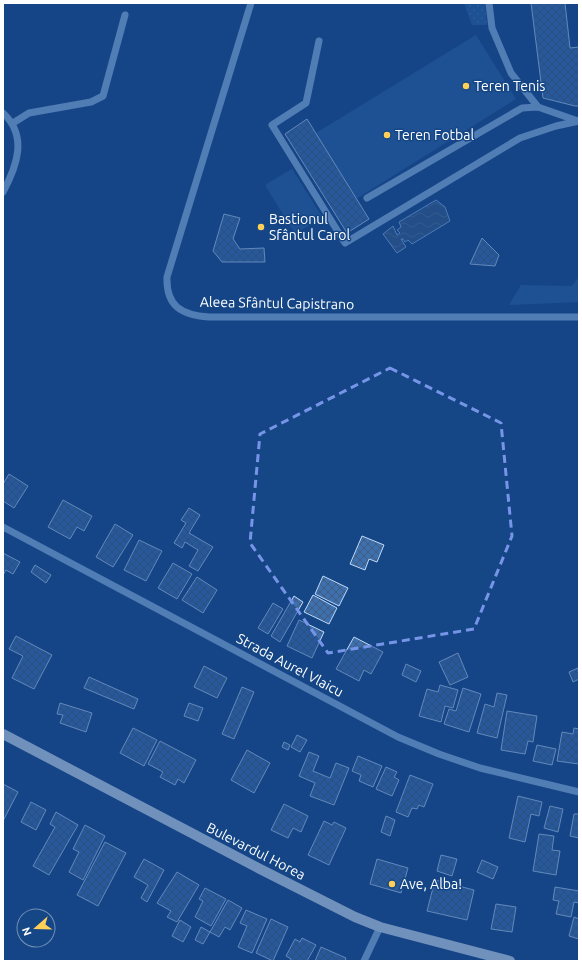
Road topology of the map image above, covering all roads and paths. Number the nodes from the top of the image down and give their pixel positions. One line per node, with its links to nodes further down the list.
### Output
1 (251, 3): 11 (street, Aleea Sfântul Capistrano)
2 (489, 3): 5 (street)
3 (125, 15): 8 (street)
4 (319, 41): 7 (street)
5 (538, 107): 7 (street); 10 (street)
6 (3, 113): 8 (street)
7 (578, 121)
8 (13, 123): 9 (street)
9 (3, 192)
10 (367, 198)
11 (579, 317)
12 (3, 527): 14 (street, Strada Aurel Vlaicu)
13 (3, 734): 15 (main road, Bulevardul Horea)
14 (579, 792)
15 (380, 927): 16 (street); 17 (main road, Bulevardul Horea)
16 (364, 961)
17 (510, 961)

